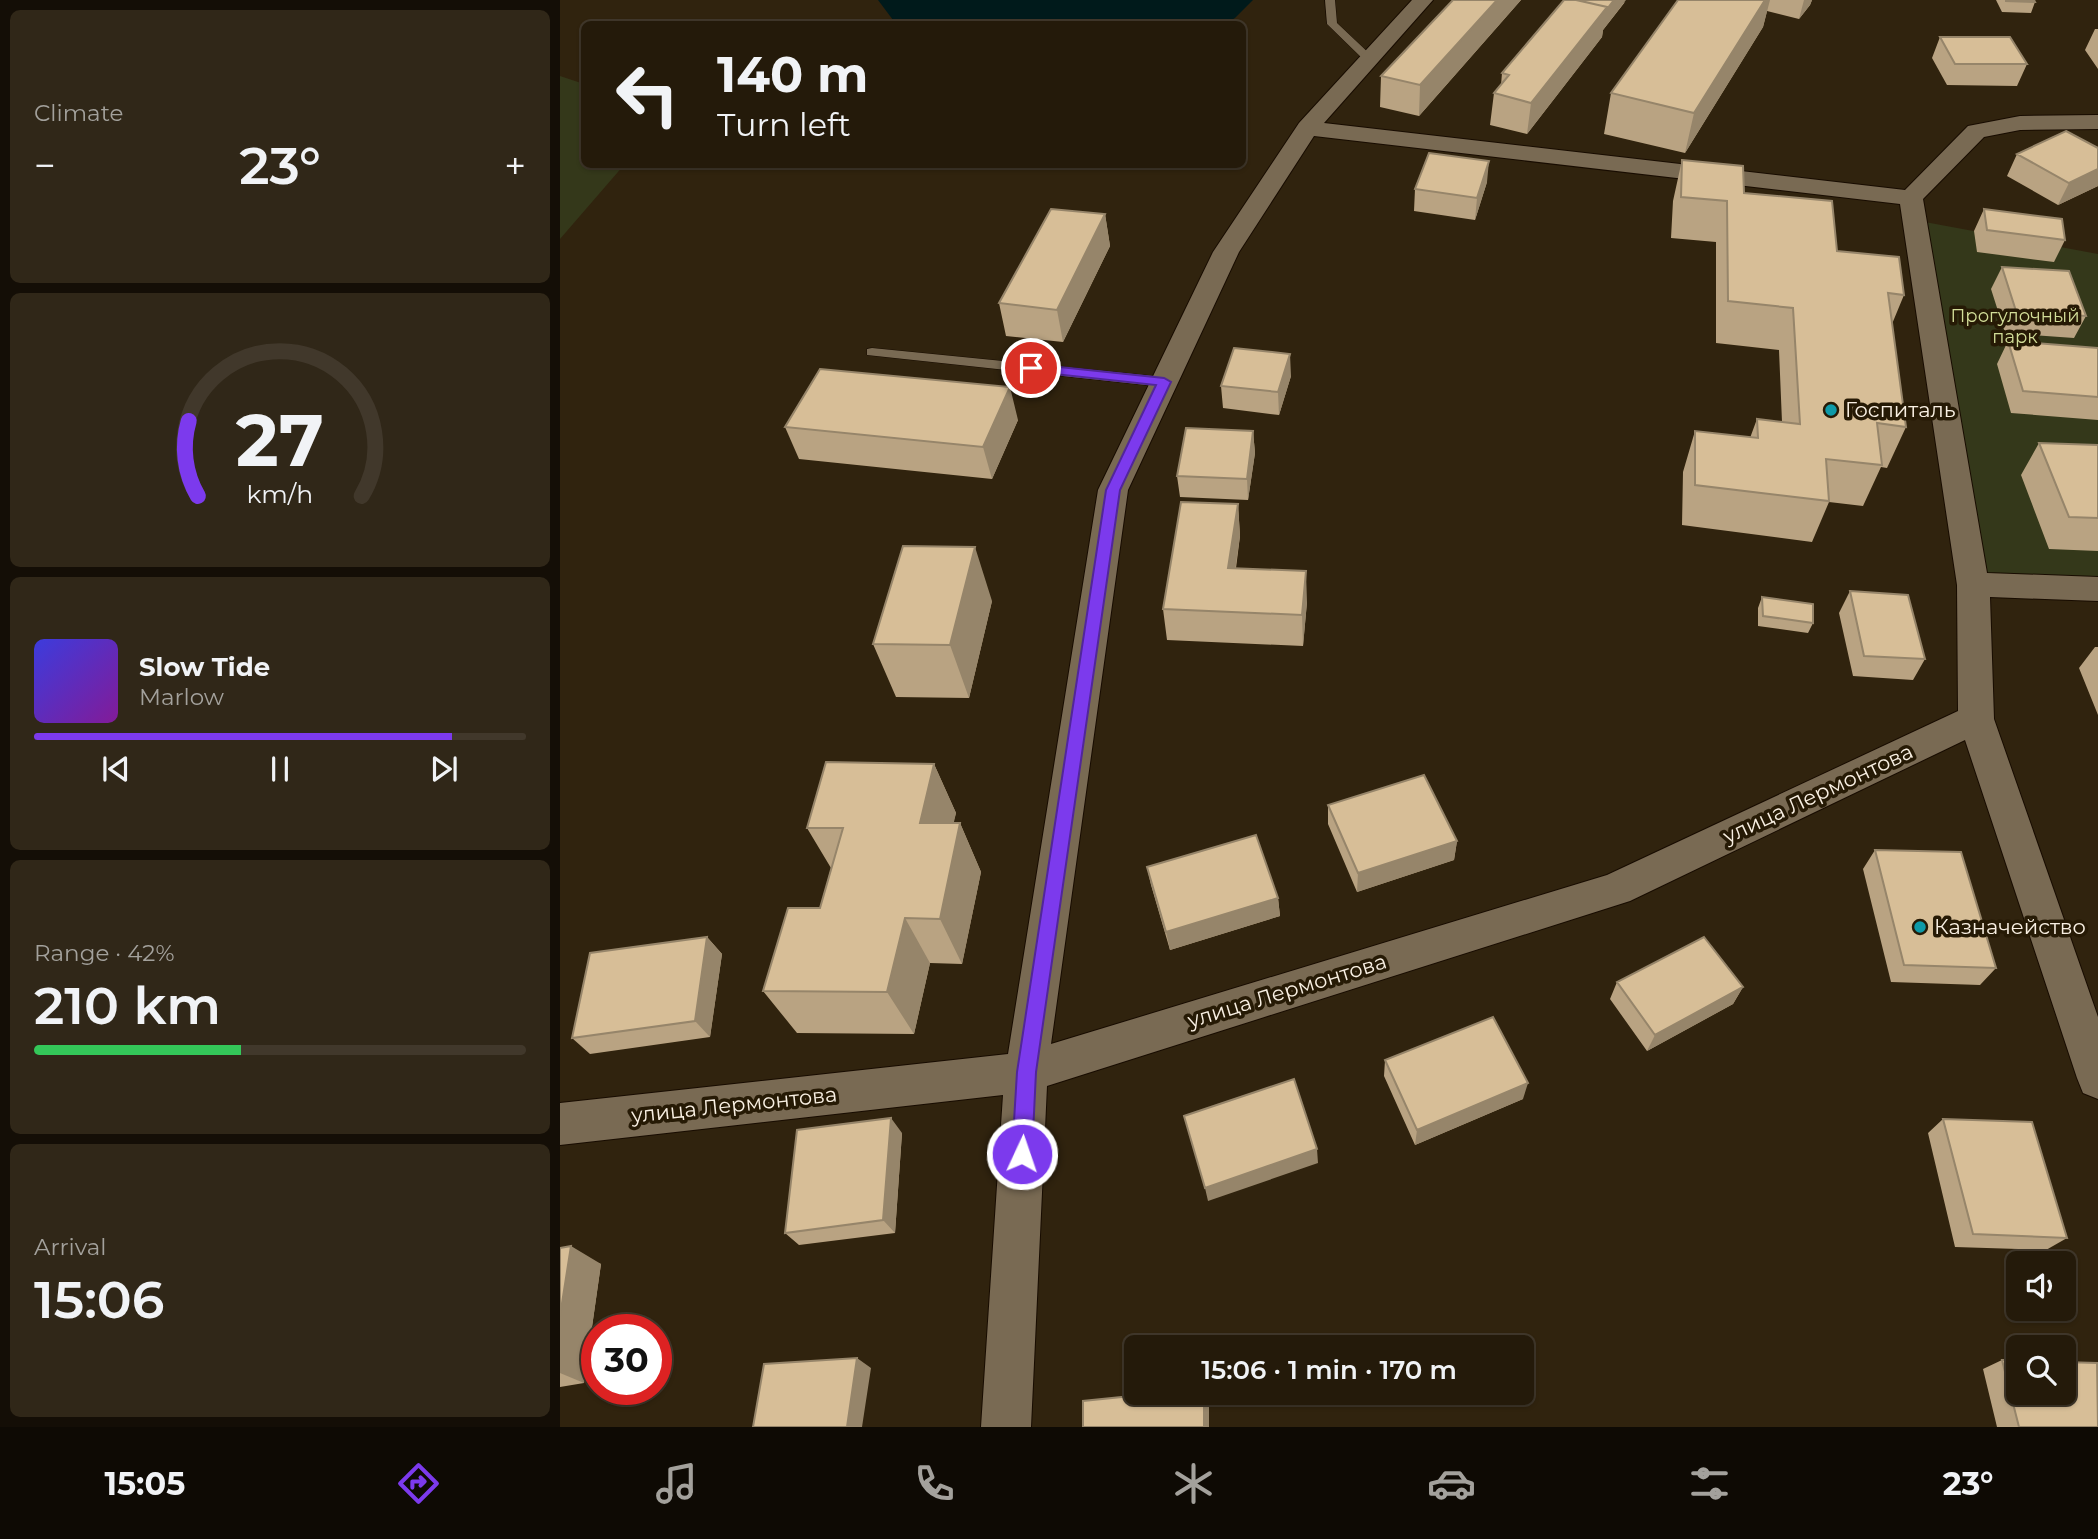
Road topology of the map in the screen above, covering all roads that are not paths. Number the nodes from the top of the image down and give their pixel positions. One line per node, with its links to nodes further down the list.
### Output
1 (1330, 0): 3 (lane)
2 (1423, 0): 3 (street)
3 (1369, 59): 5 (street)
4 (2098, 122): 6 (street)
5 (1307, 128): 6 (street); 8 (street)
6 (1911, 198): 9 (street)
7 (872, 352): 8 (lane)
8 (1164, 382): 12 (street)
9 (1973, 585): 10 (street); 11 (street)
10 (2098, 589)
11 (1976, 719): 12 (street, улица Лермонтова); 13 (street)
12 (1027, 1072): 14 (street, улица Лермонтова); 15 (street)
13 (2098, 1078)
14 (560, 1125)
15 (1006, 1427)

